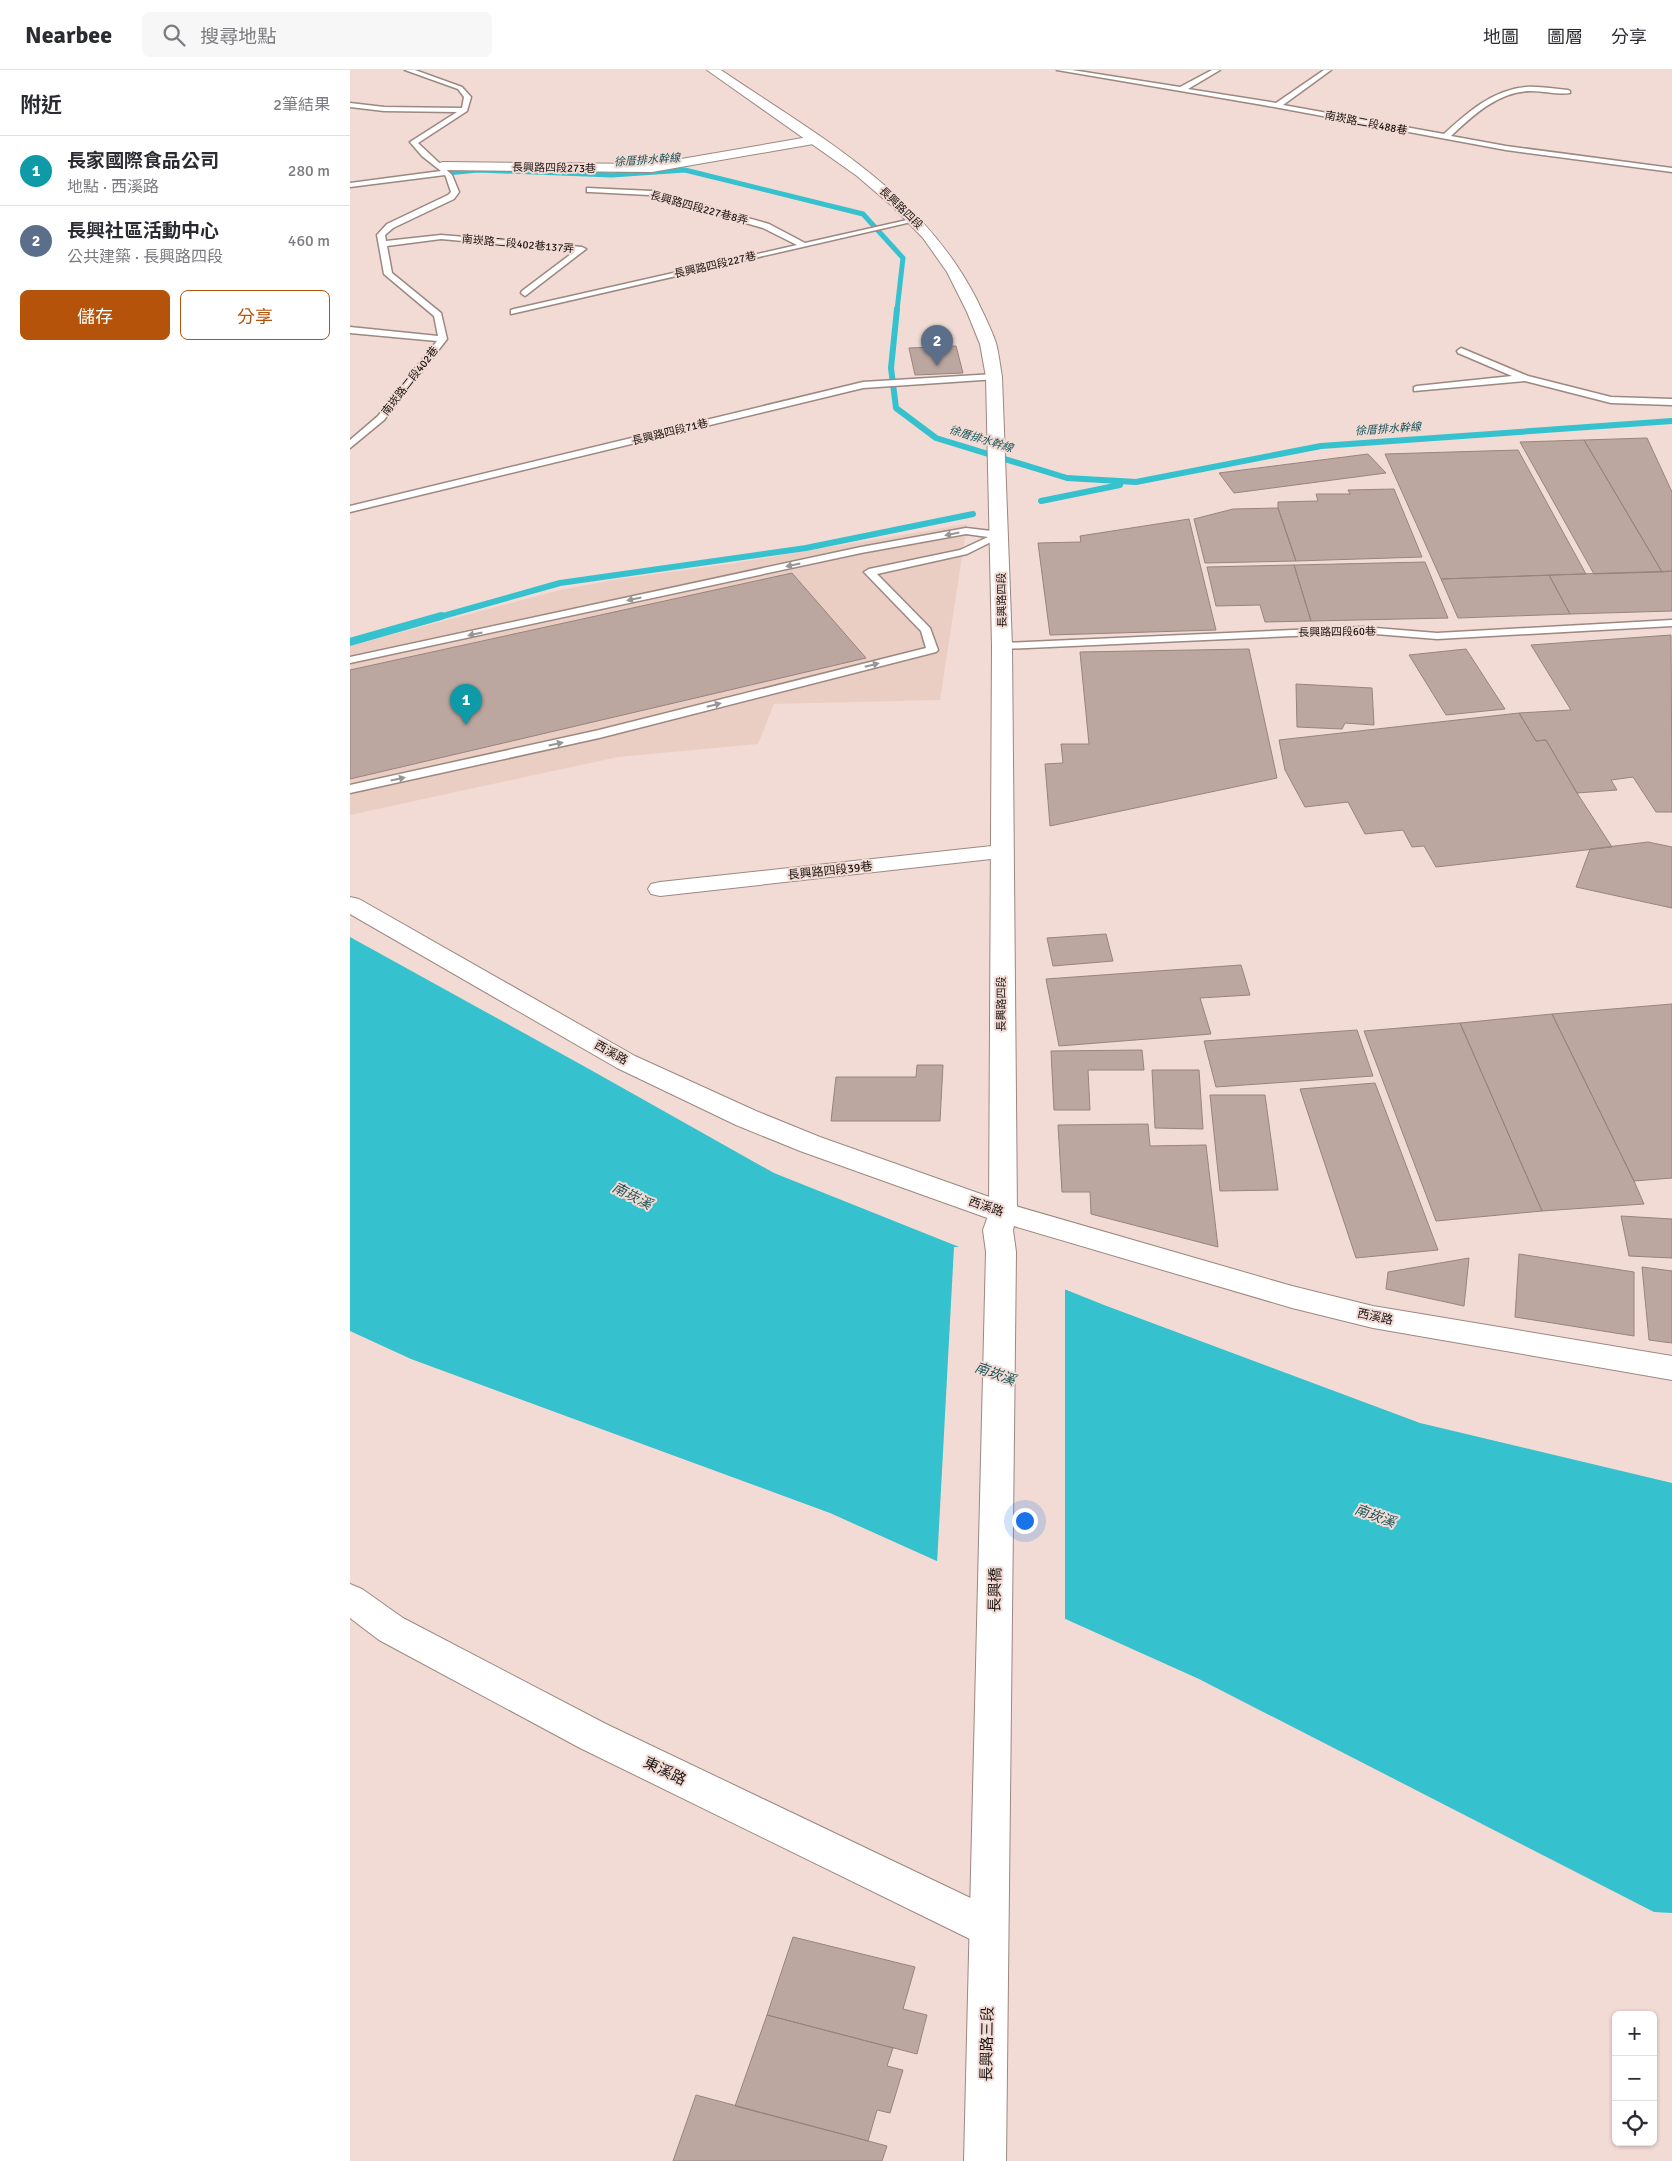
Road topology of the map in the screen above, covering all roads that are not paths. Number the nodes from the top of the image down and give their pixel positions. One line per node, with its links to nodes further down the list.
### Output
1 (408, 70): 10 (lane)
2 (713, 70): 12 (street, 長興路四段)
3 (1060, 70): 6 (lane, 南崁路二段488巷)
4 (1217, 70): 6 (lane)
5 (1328, 70): 9 (lane)
6 (1180, 90): 9 (lane, 南崁路二段488巷)
7 (1568, 92): 11 (lane)
8 (350, 105): 10 (lane)
9 (1277, 106): 11 (lane, 南崁路二段488巷)
10 (465, 110): 13 (lane)
11 (1445, 138): 14 (lane, 南崁路二段488巷)
12 (814, 140): 13 (street, 長興路四段273巷); 17 (street, 長興路四段)
13 (444, 170): 15 (lane); 18 (lane)
14 (1672, 170)
15 (350, 185)
16 (590, 190): 19 (lane, 長興路四段227巷8弄)
17 (916, 220): 19 (lane, 長興路四段227巷); 25 (street, 長興路四段)
18 (382, 244): 20 (lane, 南崁路二段402巷137弄); 23 (lane, 南崁路二段402巷)
19 (803, 245): 21 (lane, 長興路四段227巷)
20 (525, 293)
21 (514, 312)
22 (350, 330): 23 (lane)
23 (443, 339): 29 (lane, 南崁路二段402巷)
24 (1461, 351): 26 (lane)
25 (994, 377): 30 (lane, 長興路四段71巷); 31 (street, 長興路四段)
26 (1525, 378): 27 (lane); 28 (lane)
27 (1417, 389)
28 (1672, 402)
29 (350, 445)
30 (350, 509)
31 (1000, 535): 32 (lane); 32 (lane, one-way to 32); 34 (street, 長興路四段)
32 (858, 563): 35 (lane, one-way to 35); 36 (lane, one-way to 32)
33 (1672, 623): 34 (lane, 長興路四段60巷)
34 (1002, 646): 37 (street, 長興路四段)
35 (350, 660)
36 (350, 789)
37 (1001, 852): 38 (street, 長興路四段39巷); 40 (street, 長興路四段)
38 (660, 889)
39 (350, 904): 40 (street, 西溪路)
40 (1002, 1213): 41 (street, 長興路四段); 42 (street, 西溪路)
41 (1001, 1252): 44 (street, 長興橋)
42 (1672, 1368)
43 (350, 1599): 44 (street, 東溪路)
44 (988, 1927): 45 (street, 長興路三段)
45 (985, 2161)

